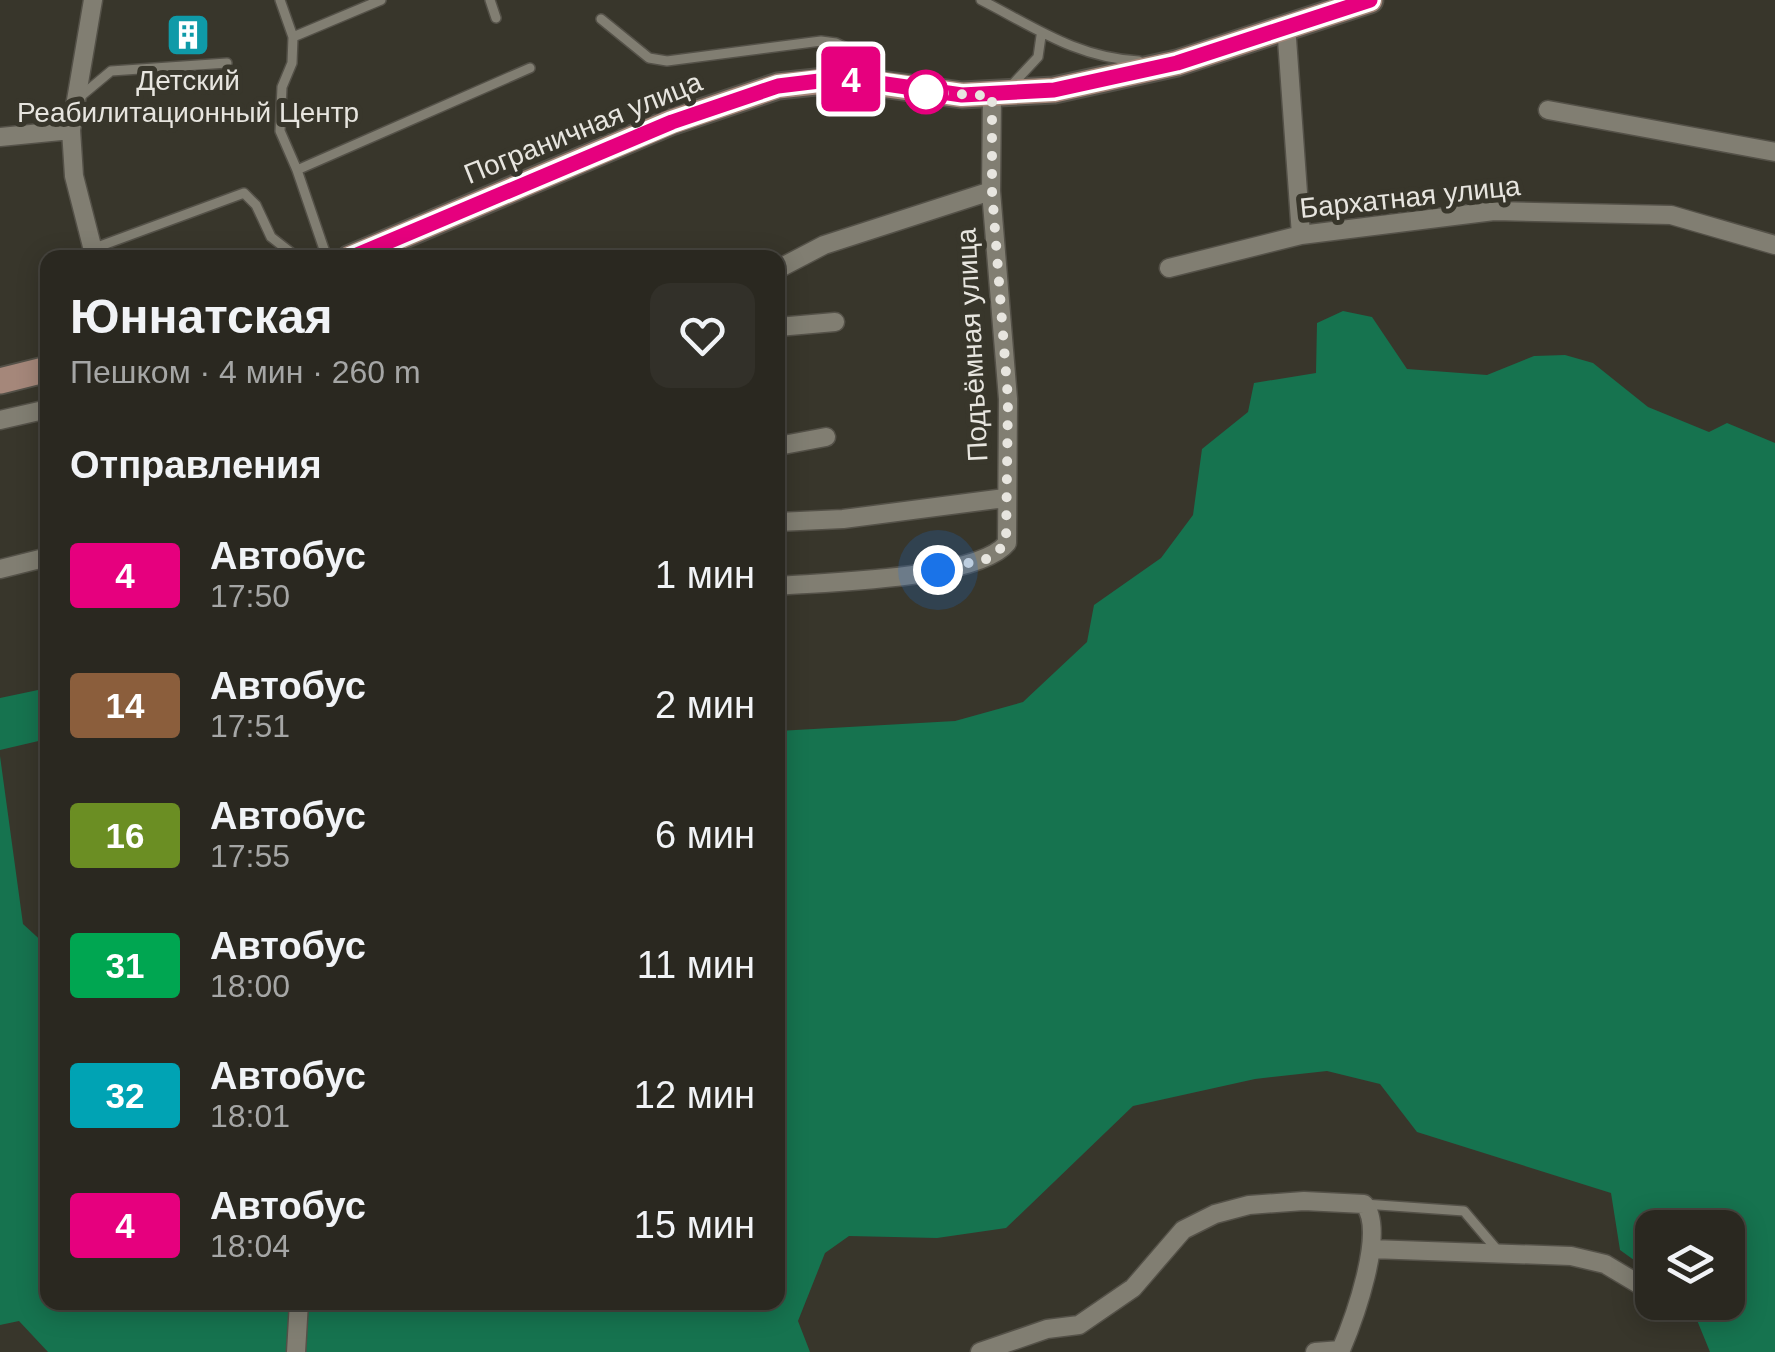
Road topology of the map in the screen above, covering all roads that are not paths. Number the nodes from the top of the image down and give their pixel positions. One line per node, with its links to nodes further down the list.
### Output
1 (94, 0): 17 (street)
2 (280, 0): 10 (lane)
3 (381, 0): 10 (lane)
4 (490, 0): 7 (lane)
5 (981, 0): 11 (lane)
6 (1370, 0): 9 (main road, Пограничная улица)
7 (496, 18)
8 (601, 18): 15 (lane)
9 (1286, 25): 13 (main road, Пограничная улица); 24 (street)
10 (293, 36): 22 (lane)
11 (1041, 36): 13 (lane); 16 (lane)
12 (227, 63): 17 (lane)
13 (1177, 63): 16 (main road, Пограничная улица)
14 (530, 68): 22 (lane)
15 (877, 83): 16 (main road, Пограничная улица); 30 (main road, Пограничная улица)
16 (997, 95): 23 (street, Подъёмная улица)
17 (76, 102): 19 (street)
18 (1548, 110): 21 (street)
19 (70, 130): 20 (street); 26 (street)
20 (0, 138)
21 (1775, 152)
22 (297, 170): 29 (lane)
23 (992, 191): 31 (street); 41 (street, Подъёмная улица)
24 (1301, 234): 25 (street, Бархатная улица); 32 (street, Бархатная улица)
25 (1775, 245)
26 (92, 250)
27 (101, 250): 28 (lane)
28 (288, 250)
29 (324, 250)
30 (369, 250)
31 (785, 265)
32 (1169, 268)
33 (835, 322): 34 (street)
34 (785, 326)
35 (40, 371): 36 (main road)
36 (0, 381)
37 (40, 411): 38 (street)
38 (0, 420)
39 (826, 437): 40 (street)
40 (785, 445)
41 (1006, 498): 42 (street, Подъёмная улица); 45 (street, Подъёмная улица)
42 (785, 522)
43 (40, 559): 44 (street)
44 (0, 569)
45 (785, 585)
46 (1364, 1204): 47 (street); 48 (lane); 53 (street)
47 (1370, 1249): 48 (street); 51 (street)
48 (1498, 1251): 49 (street)
49 (1635, 1282)
50 (299, 1310): 52 (street)
51 (1341, 1351): 54 (street)
52 (296, 1352)
53 (980, 1352)
54 (1315, 1352)

